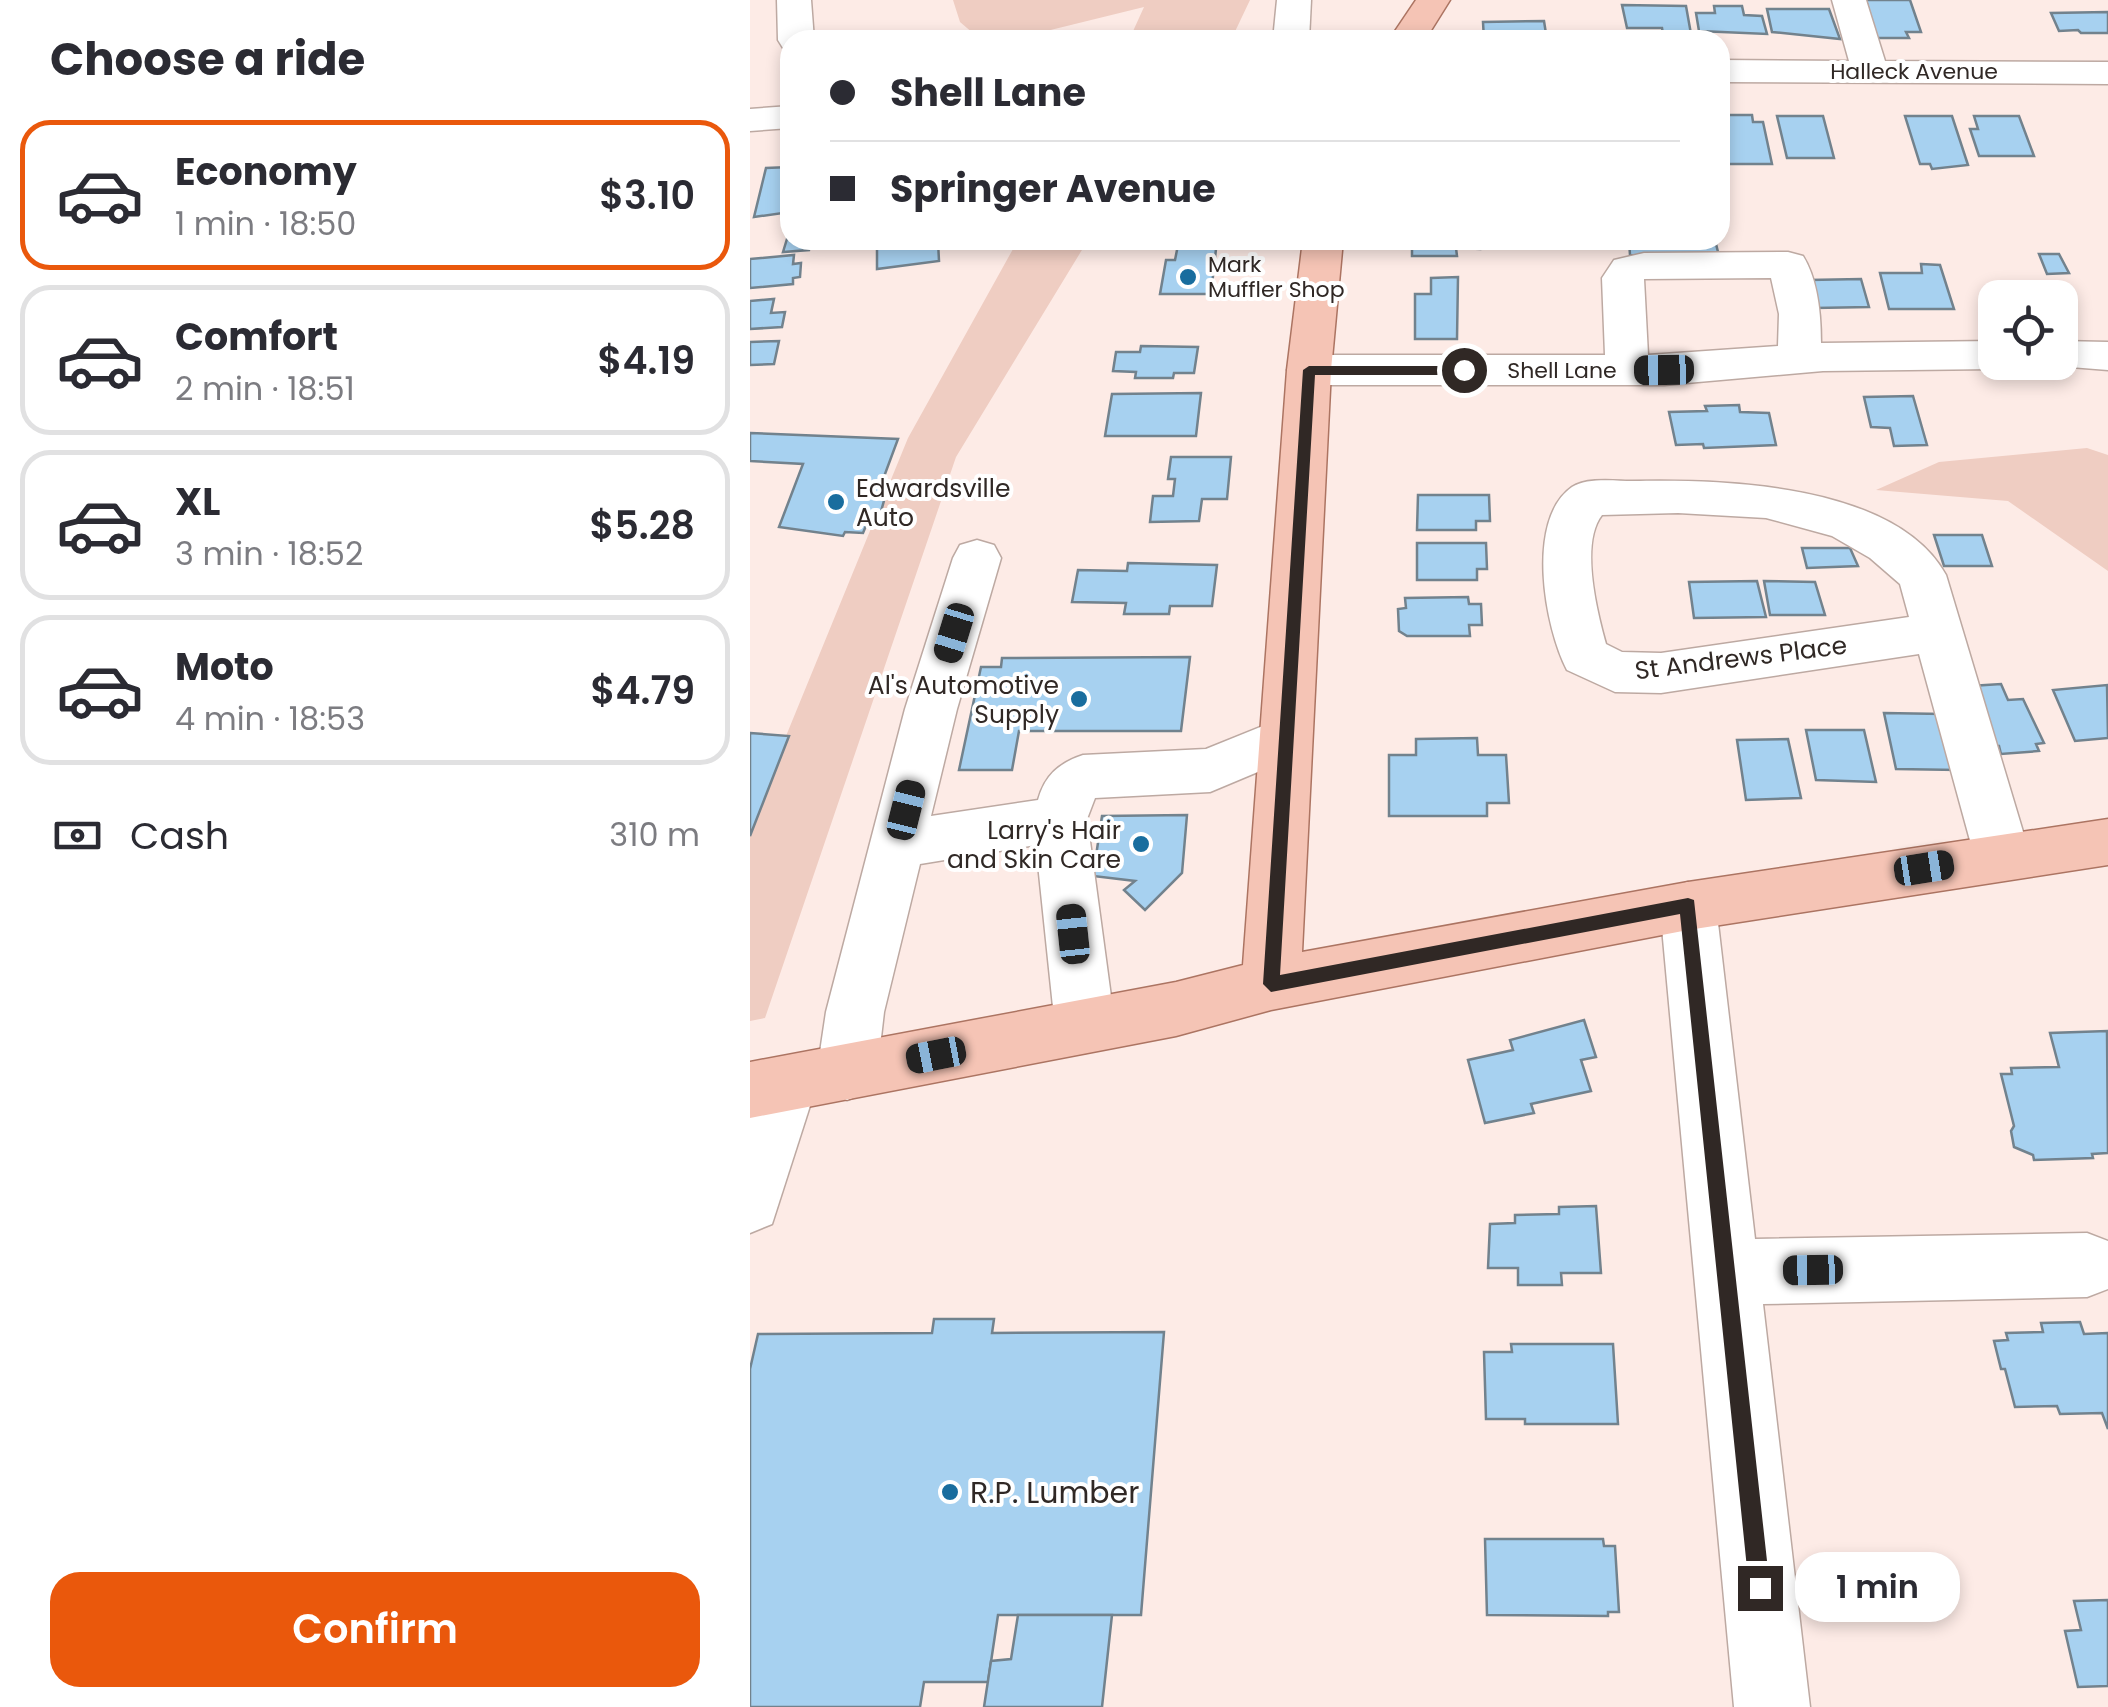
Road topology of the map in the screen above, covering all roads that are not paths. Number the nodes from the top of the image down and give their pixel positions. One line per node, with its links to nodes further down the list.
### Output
1 (794, 0): 5 (street)
2 (1294, 0): 6 (street)
3 (1433, 0): 7 (main road)
4 (1849, 0): 8 (street)
5 (796, 30)
6 (1291, 30)
7 (1414, 30)
8 (1870, 70): 9 (street, Halleck Avenue); 10 (street, Halleck Avenue)
9 (1730, 71)
10 (2108, 72)
11 (780, 117): 12 (street)
12 (750, 120)
13 (1322, 250): 18 (main road)
14 (1978, 355): 17 (street, Shell Lane)
15 (2078, 355): 16 (street)
16 (2108, 356)
17 (1800, 358): 19 (street, Shell Lane); 19 (street)
18 (1309, 370): 19 (street, Shell Lane); 22 (main road)
19 (1626, 370)
20 (977, 558): 25 (street)
21 (1938, 632): 21 (street, St Andrews Place); 26 (street, St Andrews Place)
22 (1285, 738): 23 (street); 28 (main road)
23 (1060, 819): 25 (street); 29 (street)
24 (2108, 842): 26 (main road)
25 (897, 844): 30 (street)
26 (2002, 856): 27 (main road)
27 (1688, 906): 28 (main road); 34 (street)
28 (1271, 984): 29 (main road)
29 (1085, 1026): 30 (main road)
30 (846, 1072): 31 (main road)
31 (768, 1087): 32 (street)
32 (750, 1202)
33 (2088, 1265): 34 (street)
34 (1726, 1272): 35 (street)
35 (1772, 1707)

